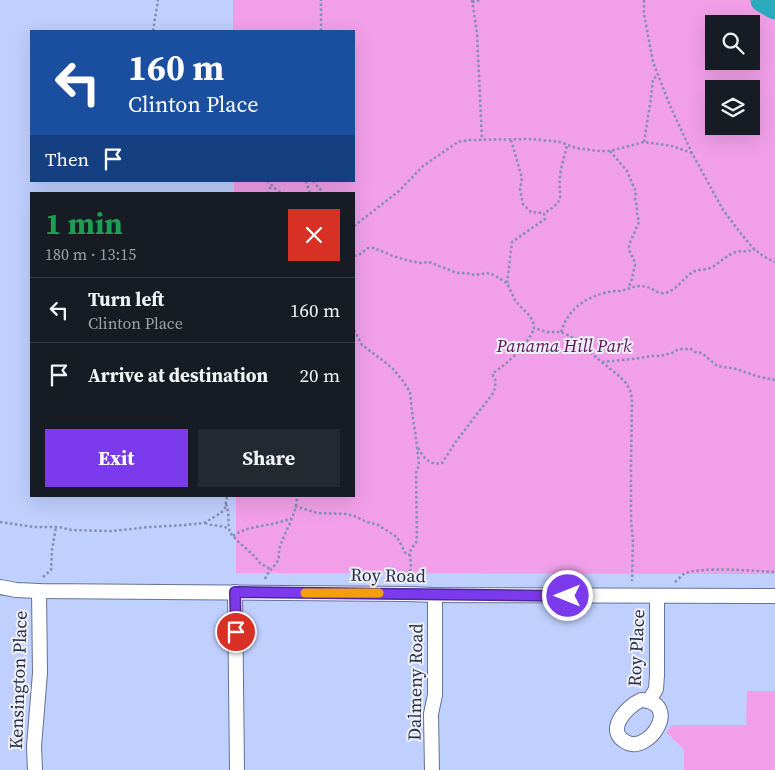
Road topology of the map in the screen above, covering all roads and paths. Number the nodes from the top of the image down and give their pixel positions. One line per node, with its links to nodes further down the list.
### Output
1 (158, 0): 6 (path)
2 (321, 0): 7 (path)
3 (480, 0): 5 (path)
4 (644, 0): 8 (path)
5 (472, 1): 9 (path)
6 (153, 30)
7 (321, 30)
8 (658, 75): 11 (path); 14 (path)
9 (482, 140): 10 (path); 22 (path)
10 (511, 140): 12 (path); 21 (path)
11 (644, 142): 13 (path); 14 (path)
12 (567, 145): 13 (path); 21 (path)
13 (610, 151): 27 (path)
14 (692, 153): 23 (path)
15 (268, 182): 17 (path)
16 (314, 182): 20 (path)
17 (271, 185): 18 (path); 19 (path)
18 (269, 192)
19 (280, 192)
20 (322, 192)
21 (544, 213): 26 (path)
22 (355, 225)
23 (755, 249): 25 (path); 27 (path)
24 (355, 256): 26 (path)
25 (775, 262)
26 (507, 283): 28 (path)
27 (628, 288): 30 (path)
28 (534, 328): 30 (path); 33 (path)
29 (355, 332): 33 (path)
30 (561, 332): 31 (path)
31 (602, 362): 32 (path); 47 (path)
32 (775, 380)
33 (416, 446): 44 (path)
34 (227, 497): 36 (path)
35 (297, 497): 37 (path)
36 (226, 504): 40 (path); 42 (path)
37 (296, 506): 38 (path); 44 (path)
38 (292, 517): 43 (path); 45 (path)
39 (0, 522): 41 (path)
40 (204, 522): 41 (path); 42 (path)
41 (56, 527): 50 (path)
42 (229, 529): 43 (path)
43 (233, 536): 45 (path)
44 (410, 555): 53 (path)
45 (270, 569): 52 (path)
46 (775, 572): 48 (path)
47 (638, 583)
48 (673, 584)
49 (0, 587): 50 (street, Roy Road)
50 (39, 591): 51 (street, Roy Road); 58 (street, Kensington Place)
51 (235, 592): 52 (street, Roy Road); 59 (street)
52 (262, 592): 53 (street, Roy Road)
53 (406, 594): 54 (street, Roy Road)
54 (435, 595): 55 (street, Roy Road); 60 (street, Dalmeny Road)
55 (657, 596): 56 (street, Roy Road); 57 (street, Roy Place)
56 (775, 596)
57 (650, 701)
58 (35, 770)
59 (237, 770)
60 (432, 770)

